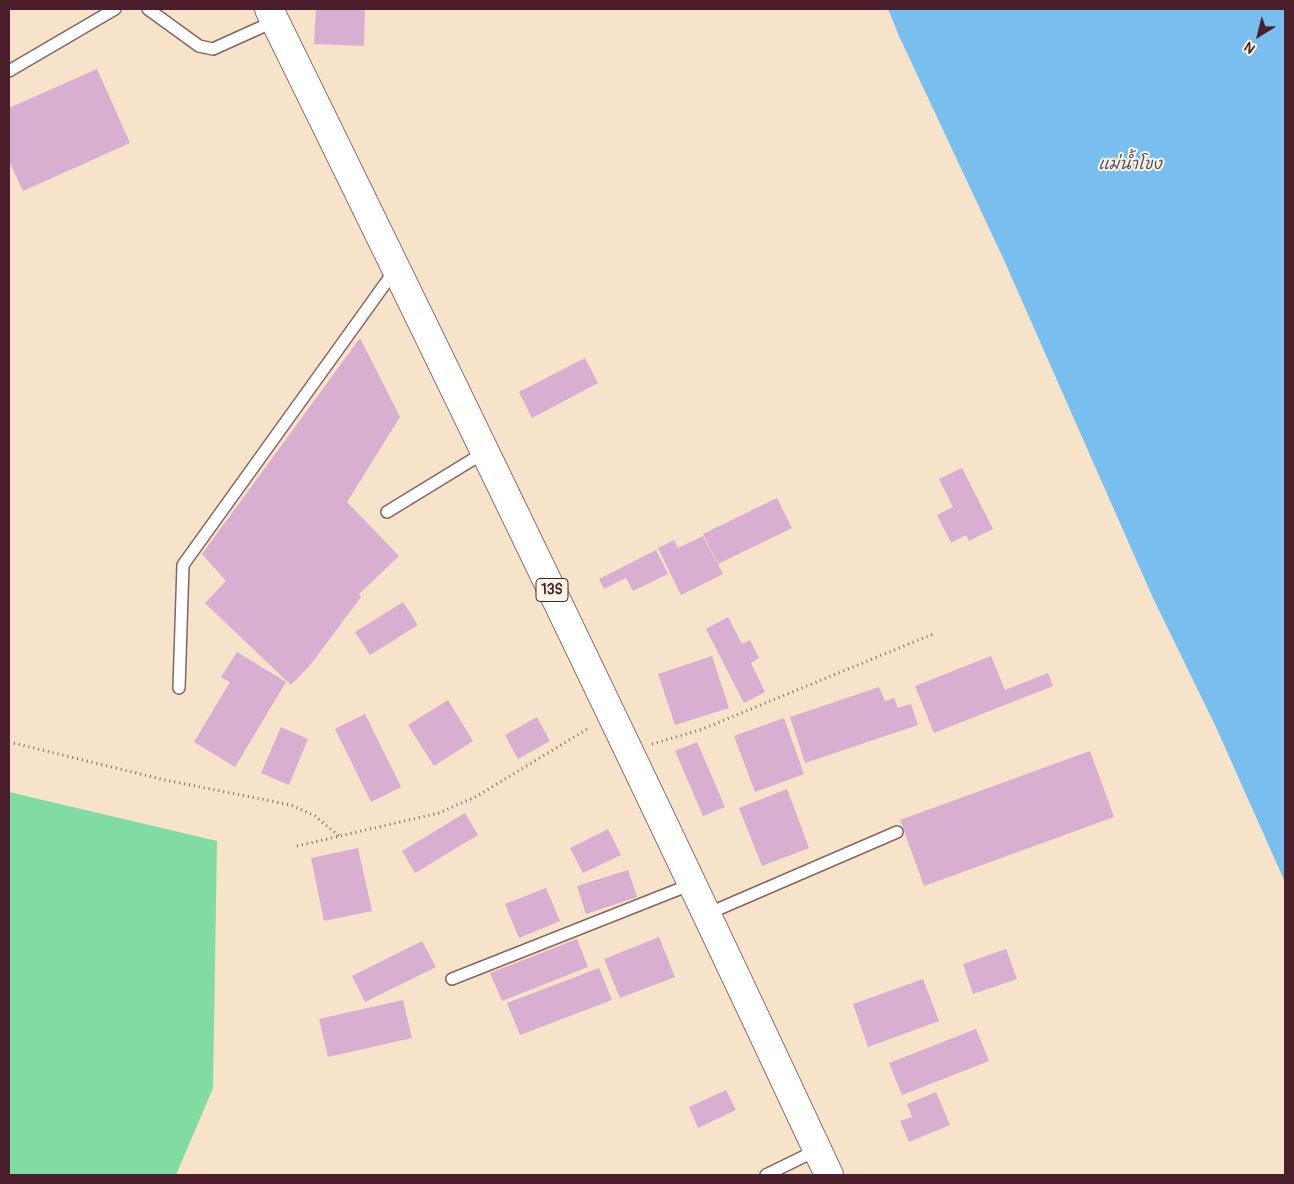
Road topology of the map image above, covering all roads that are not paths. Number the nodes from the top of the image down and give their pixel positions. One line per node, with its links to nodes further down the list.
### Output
1 (115, 9): 4 (lane)
2 (148, 9): 3 (lane)
3 (272, 15): 5 (highway, 13S)
4 (9, 71)
5 (396, 269): 6 (highway, 13S); 8 (lane)
6 (485, 452): 7 (lane); 10 (highway, 13S)
7 (387, 512)
8 (179, 688)
9 (897, 832): 11 (lane)
10 (692, 884): 11 (highway, 13S); 12 (lane)
11 (707, 914): 13 (highway, 13S)
12 (452, 980)
13 (817, 1150): 14 (lane); 15 (highway, 13S)
14 (766, 1175)
15 (829, 1175)

